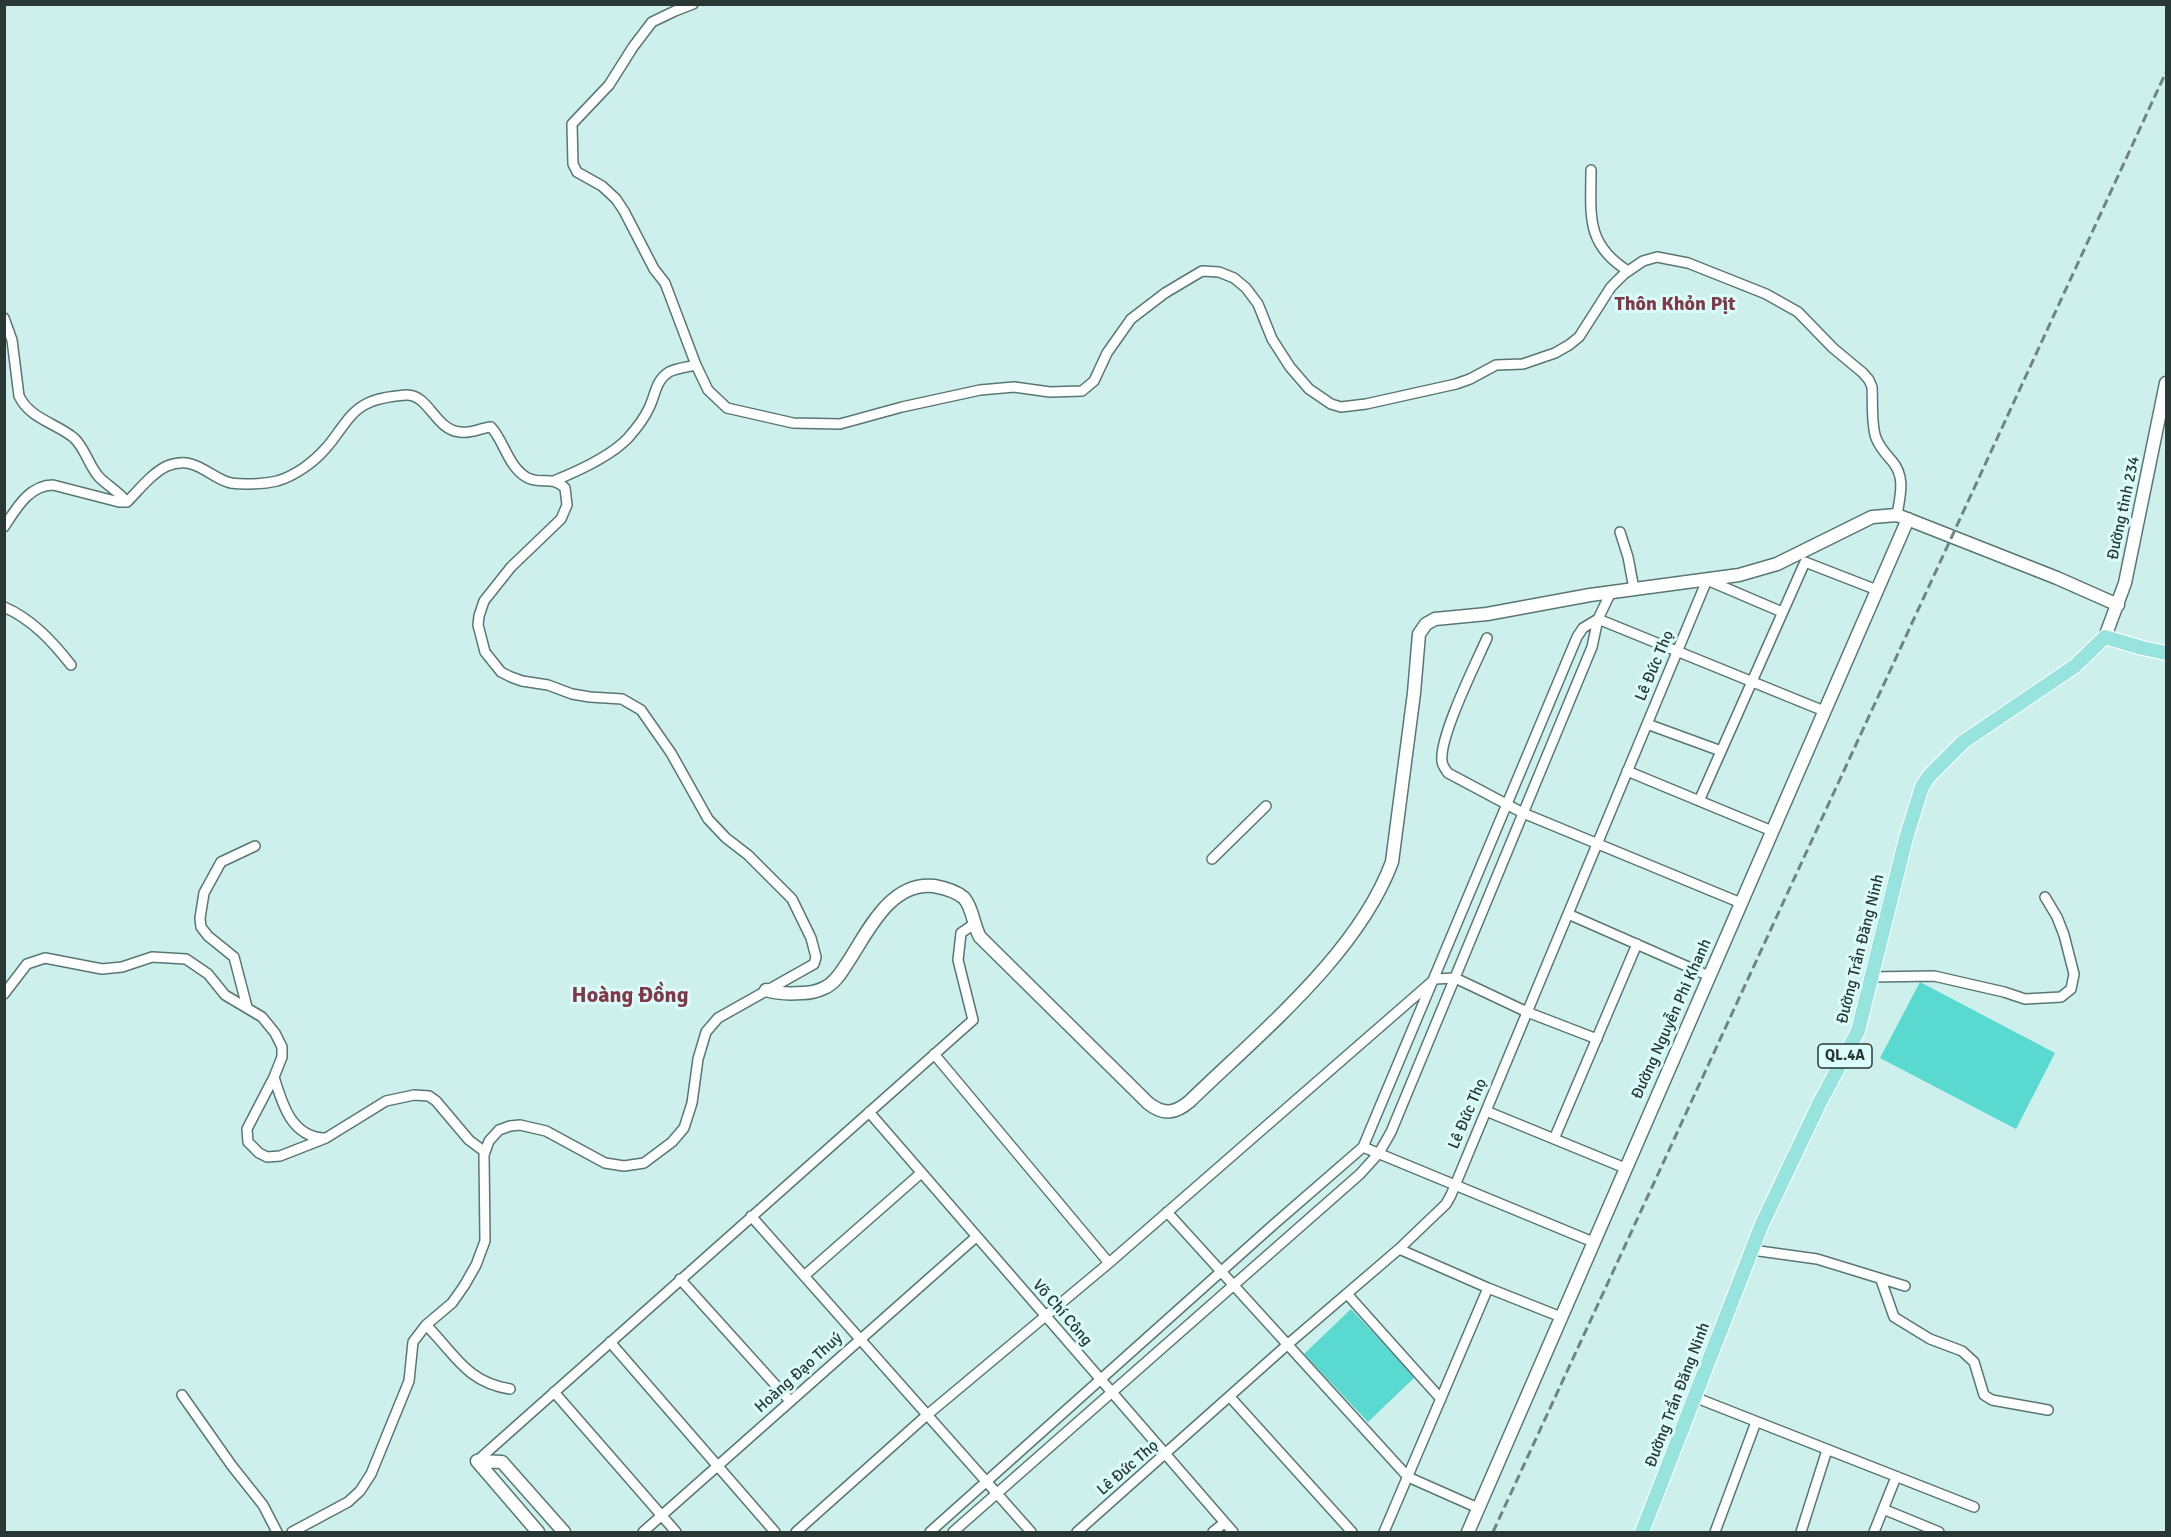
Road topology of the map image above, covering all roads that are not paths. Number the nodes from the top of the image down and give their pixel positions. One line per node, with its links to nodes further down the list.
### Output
1 (693, 4): 5 (street)
2 (1592, 171): 3 (street)
3 (1628, 271): 5 (street); 9 (street)
4 (4, 318): 8 (street)
5 (696, 365): 7 (street)
6 (2166, 382): 16 (street, Đường tỉnh 234)
7 (556, 480): 8 (street); 47 (street)
8 (126, 502): 10 (street)
9 (1902, 517): 12 (street); 14 (street, Đường Nguyễn Phi Khanh); 16 (street)
10 (4, 527)
11 (1620, 532): 13 (street)
12 (1707, 580): 13 (street); 18 (street); 22 (street, Lê Đức Thọ)
13 (1634, 589): 15 (street)
14 (1877, 590): 18 (street); 26 (street, Đường Nguyễn Phi Khanh)
15 (1611, 592): 19 (street); 41 (street)
16 (2118, 605): 20 (street, Đường tỉnh 234)
17 (4, 607): 24 (street)
18 (1782, 612): 25 (street)
19 (1599, 619): 22 (street); 31 (street); 33 (street)
20 (2105, 637): 23 (main road); 44 (main road, Đường Trần Đăng Ninh / QL.4A)
21 (1486, 638): 31 (street)
22 (1677, 651): 25 (street); 27 (street, Lê Đức Thọ)
23 (2166, 652)
24 (71, 665)
25 (1752, 681): 26 (street); 28 (street)
26 (1824, 711): 34 (street, Đường Nguyễn Phi Khanh)
27 (1647, 724): 28 (street); 29 (street, Lê Đức Thọ)
28 (1720, 751): 30 (street)
29 (1628, 771): 30 (street); 35 (street, Lê Đức Thọ)
30 (1699, 801): 34 (street)
31 (1508, 805): 33 (street); 46 (street)
32 (1266, 806): 37 (street)
33 (1523, 813): 35 (street); 45 (street)
34 (1772, 831): 39 (street, Đường Nguyễn Phi Khanh)
35 (1598, 842): 39 (street); 40 (street, Lê Đức Thọ)
36 (255, 846): 49 (street)
37 (1212, 859)
38 (2045, 897): 44 (street)
39 (1740, 903): 43 (street, Đường Nguyễn Phi Khanh)
40 (1568, 914): 42 (street); 50 (street, Lê Đức Thọ)
41 (974, 924): 47 (street); 52 (street)
42 (1637, 944): 43 (street); 51 (street)
43 (1709, 976): 61 (street, Đường Nguyễn Phi Khanh)
44 (1871, 977): 69 (main road, Đường Trần Đăng Ninh / QL.4A)
45 (1455, 978): 46 (street); 50 (street); 60 (street)
46 (1435, 979): 58 (street); 64 (street)
47 (766, 990): 59 (street)
48 (4, 994): 49 (street)
49 (247, 1007): 53 (street)
50 (1527, 1012): 51 (street); 54 (street, Lê Đức Thọ)
51 (1597, 1039): 57 (street)
52 (934, 1054): 55 (street); 70 (street)
53 (274, 1077): 56 (street); 56 (street)
54 (1486, 1111): 57 (street); 63 (street, Lê Đức Thọ)
55 (868, 1112): 62 (street, Võ Chí Công); 65 (street)
56 (326, 1138): 59 (street)
57 (1554, 1139): 61 (street)
58 (1363, 1147): 60 (street); 71 (street)
59 (485, 1152): 81 (street)
60 (1379, 1153): 63 (street); 75 (street)
61 (1625, 1168): 67 (street, Đường Nguyễn Phi Khanh)
62 (920, 1174): 66 (street, Võ Chí Công); 72 (street)
63 (1455, 1186): 67 (street); 68 (street, Lê Đức Thọ)
64 (1167, 1212): 70 (street); 71 (street)
65 (751, 1216): 72 (street); 73 (street)
66 (976, 1237): 79 (street, Võ Chí Công); 82 (street, Hoàng Đạo Thuý)
67 (1593, 1242): 80 (street, Đường Nguyễn Phi Khanh)
68 (1399, 1249): 77 (street); 78 (street, Lê Đức Thọ)
69 (1752, 1250): 74 (street); 91 (main road, Đường Trần Đăng Ninh / QL.4A)
70 (1109, 1263): 79 (street)
71 (1221, 1271): 75 (street); 85 (street)
72 (804, 1276): 82 (street)
73 (680, 1279): 83 (street); 93 (street)
74 (1881, 1280): 76 (street); 94 (street)
75 (1235, 1286): 84 (street); 88 (street)
76 (1905, 1286)
77 (1488, 1288): 80 (street); 92 (street)
78 (1348, 1295): 84 (street, Lê Đức Thọ); 92 (street)
79 (1044, 1315): 85 (street, Võ Chí Công); 95 (street)
80 (1561, 1317): 106 (street, Đường Nguyễn Phi Khanh)
81 (426, 1325): 86 (street); 111 (street)
82 (860, 1339): 93 (street, Hoàng Đạo Thuý); 95 (street)
83 (610, 1342): 87 (street); 100 (street)
84 (1287, 1345): 90 (street, Lê Đức Thọ); 101 (street)
85 (1101, 1381): 88 (street, Võ Chí Công); 103 (street)
86 (510, 1389)
87 (554, 1392): 99 (street); 108 (street)
88 (1112, 1393): 98 (street, Võ Chí Công); 104 (street)
89 (182, 1395): 110 (street)
90 (1230, 1397): 98 (street, Lê Đức Thọ); 124 (street)
91 (1694, 1398): 96 (street); 127 (main road, Đường Trần Đăng Ninh / QL.4A)
92 (1442, 1399): 101 (street)
93 (790, 1401): 100 (street, Hoàng Đạo Thuý)
94 (2048, 1410)
95 (927, 1415): 103 (street); 117 (street)
96 (1756, 1422): 97 (street); 128 (street)
97 (1827, 1449): 102 (street); 129 (street)
98 (1165, 1456): 109 (street, Võ Chí Công); 121 (street, Lê Đức Thọ)
99 (477, 1461): 112 (street); 113 (street)
100 (718, 1465): 108 (street, Hoàng Đạo Thuý); 116 (street)
101 (1408, 1477): 106 (street); 125 (street)
102 (1896, 1477): 105 (street); 107 (street)
103 (987, 1482): 104 (street); 118 (street)
104 (997, 1493): 119 (street); 120 (street)
105 (1974, 1507)
106 (1478, 1508): 126 (street, Đường Nguyễn Phi Khanh)
107 (1883, 1509): 130 (street); 131 (street)
108 (662, 1516): 114 (street, Hoàng Đạo Thuý); 115 (street)
109 (1224, 1522): 122 (street); 123 (street, Võ Chí Công)
110 (277, 1533)
111 (292, 1533)
112 (538, 1533)
113 (564, 1533)
114 (643, 1533)
115 (676, 1533)
116 (775, 1533)
117 (796, 1533)
118 (930, 1533)
119 (953, 1533)
120 (1031, 1533)
121 (1077, 1533)
122 (1213, 1533)
123 (1233, 1533)
124 (1352, 1533)
125 (1384, 1533)
126 (1468, 1533)
127 (1642, 1533)
128 (1714, 1533)
129 (1801, 1533)
130 (1874, 1533)
131 (1939, 1533)

